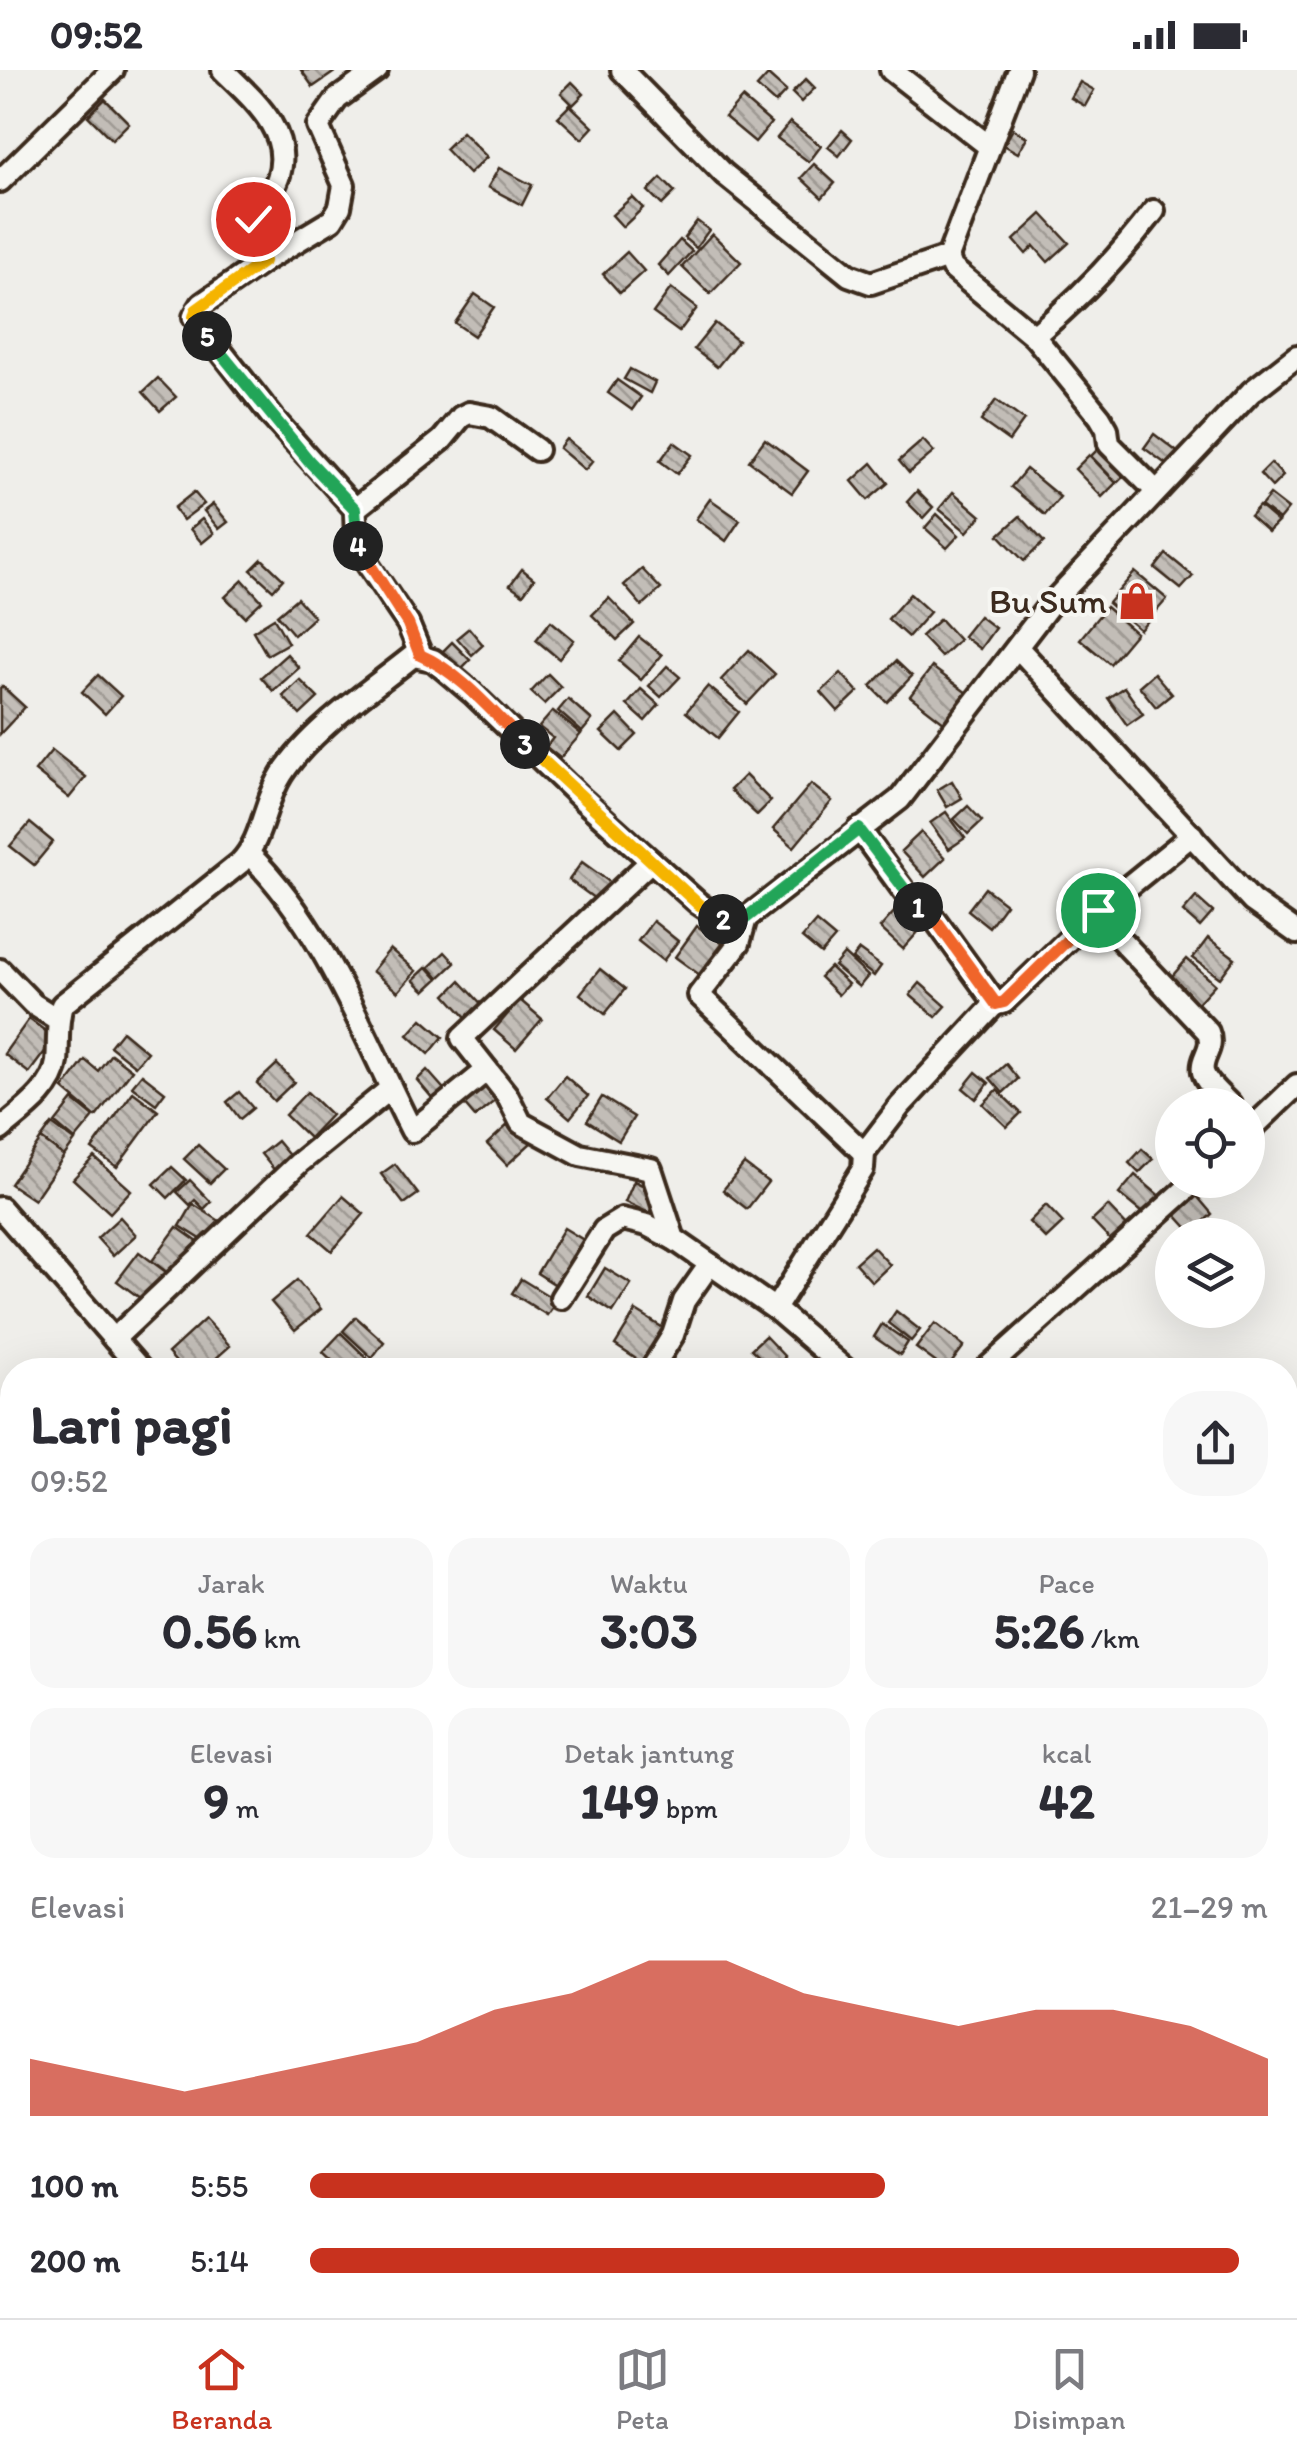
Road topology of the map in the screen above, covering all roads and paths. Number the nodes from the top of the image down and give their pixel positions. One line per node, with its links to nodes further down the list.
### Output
1 (113, 70): 8 (street)
2 (223, 70): 11 (street)
3 (376, 70): 11 (street)
4 (622, 70): 10 (street)
5 (892, 70): 7 (street)
6 (1019, 70): 7 (street)
7 (990, 147): 10 (street)
8 (0, 181)
9 (1154, 211): 12 (street)
10 (948, 257): 12 (street)
11 (264, 261): 16 (street)
12 (1034, 336): 15 (street)
13 (1297, 356): 15 (street)
14 (537, 450): 16 (street)
15 (1156, 491): 17 (street)
16 (355, 509): 18 (street)
17 (1018, 648): 19 (street); 20 (street)
18 (420, 655): 21 (street); 22 (street)
19 (859, 829): 24 (street); 27 (street)
20 (1192, 835): 23 (street); 25 (street)
21 (249, 854): 28 (street); 31 (street)
22 (651, 862): 24 (street); 29 (street)
23 (1098, 910): 27 (street); 32 (street)
24 (746, 918): 35 (street)
25 (1297, 933)
26 (0, 970): 28 (street)
27 (995, 1004): 35 (street)
28 (58, 1018): 34 (street)
29 (487, 1070): 31 (street); 38 (street)
30 (1297, 1085): 33 (street)
31 (390, 1088): 42 (street)
32 (1214, 1088)
33 (1265, 1113)
34 (0, 1130)
35 (864, 1153): 41 (street)
36 (1176, 1198): 46 (street)
37 (0, 1208): 42 (street)
38 (674, 1239): 39 (street); 40 (street)
39 (710, 1264): 41 (street); 44 (street)
40 (561, 1298)
41 (775, 1309): 45 (street)
42 (114, 1339): 43 (street)
43 (131, 1358)
44 (658, 1358)
45 (832, 1358)
46 (999, 1358)

